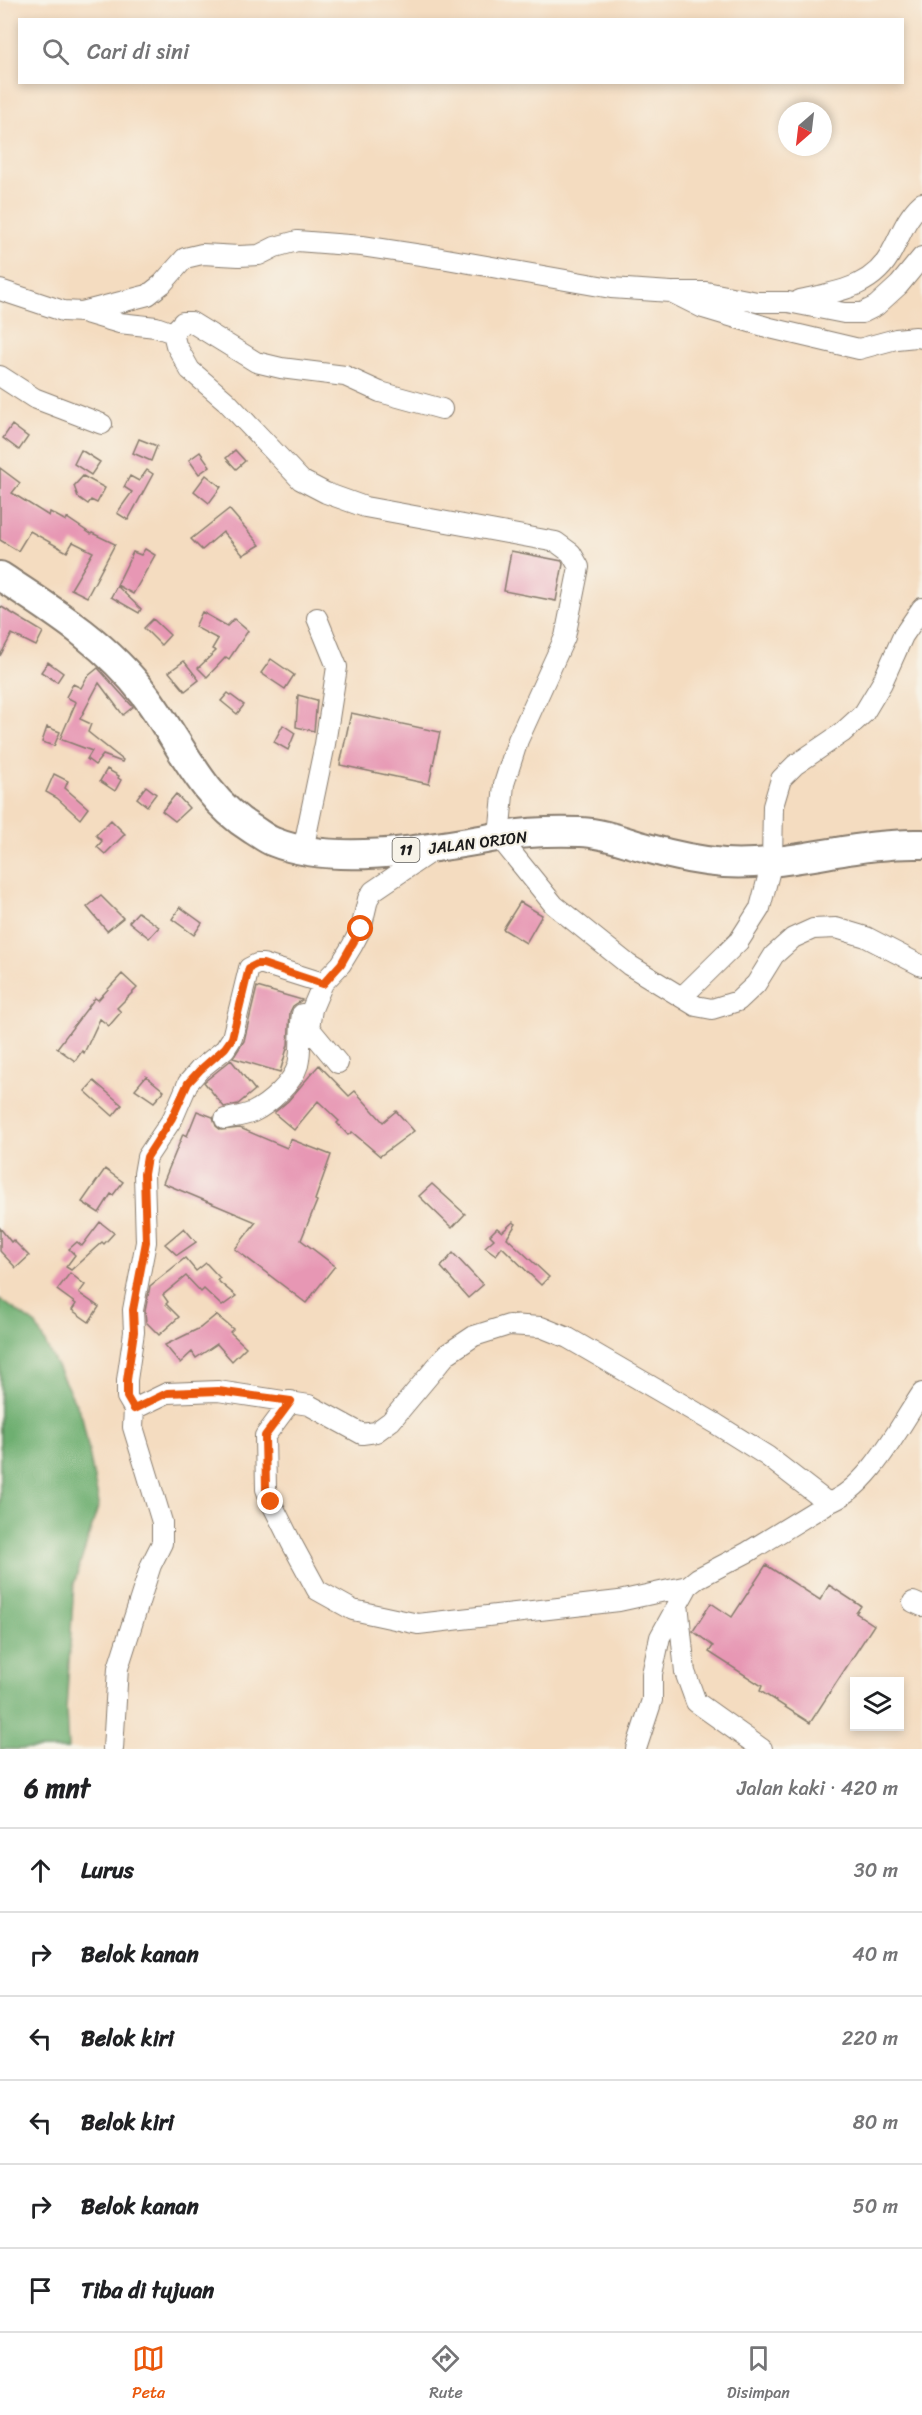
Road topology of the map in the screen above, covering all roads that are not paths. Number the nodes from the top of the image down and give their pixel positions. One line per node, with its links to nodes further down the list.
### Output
1 (922, 204): 2 (street)
2 (906, 224): 3 (street); 6 (street)
3 (916, 264): 6 (street)
4 (0, 290): 7 (street)
5 (671, 292): 6 (street); 7 (street); 9 (street)
6 (788, 302)
7 (82, 312): 8 (street)
8 (173, 333): 11 (street); 16 (street)
9 (922, 338)
10 (0, 376): 12 (street)
11 (441, 409)
12 (102, 424)
13 (0, 576): 19 (highway, JALAN ORION / 11)
14 (922, 608): 20 (street)
15 (317, 618): 19 (street)
16 (499, 837): 18 (highway, JALAN ORION / 11); 20 (highway, JALAN ORION / 11); 23 (street)
17 (922, 844): 20 (highway, JALAN ORION / 11)
18 (437, 848): 19 (highway, JALAN ORION / 11); 22 (street)
19 (303, 850)
20 (772, 862): 23 (street)
21 (922, 966): 23 (street)
22 (320, 989): 24 (street); 25 (street); 28 (street)
23 (682, 997)
24 (338, 1063)
25 (225, 1119)
26 (922, 1392): 29 (street)
27 (291, 1401): 28 (street); 29 (street); 30 (street)
28 (134, 1409): 31 (street)
29 (828, 1503): 30 (street)
30 (683, 1595): 32 (street); 33 (street)
31 (113, 1749)
32 (636, 1749)
33 (762, 1749)

